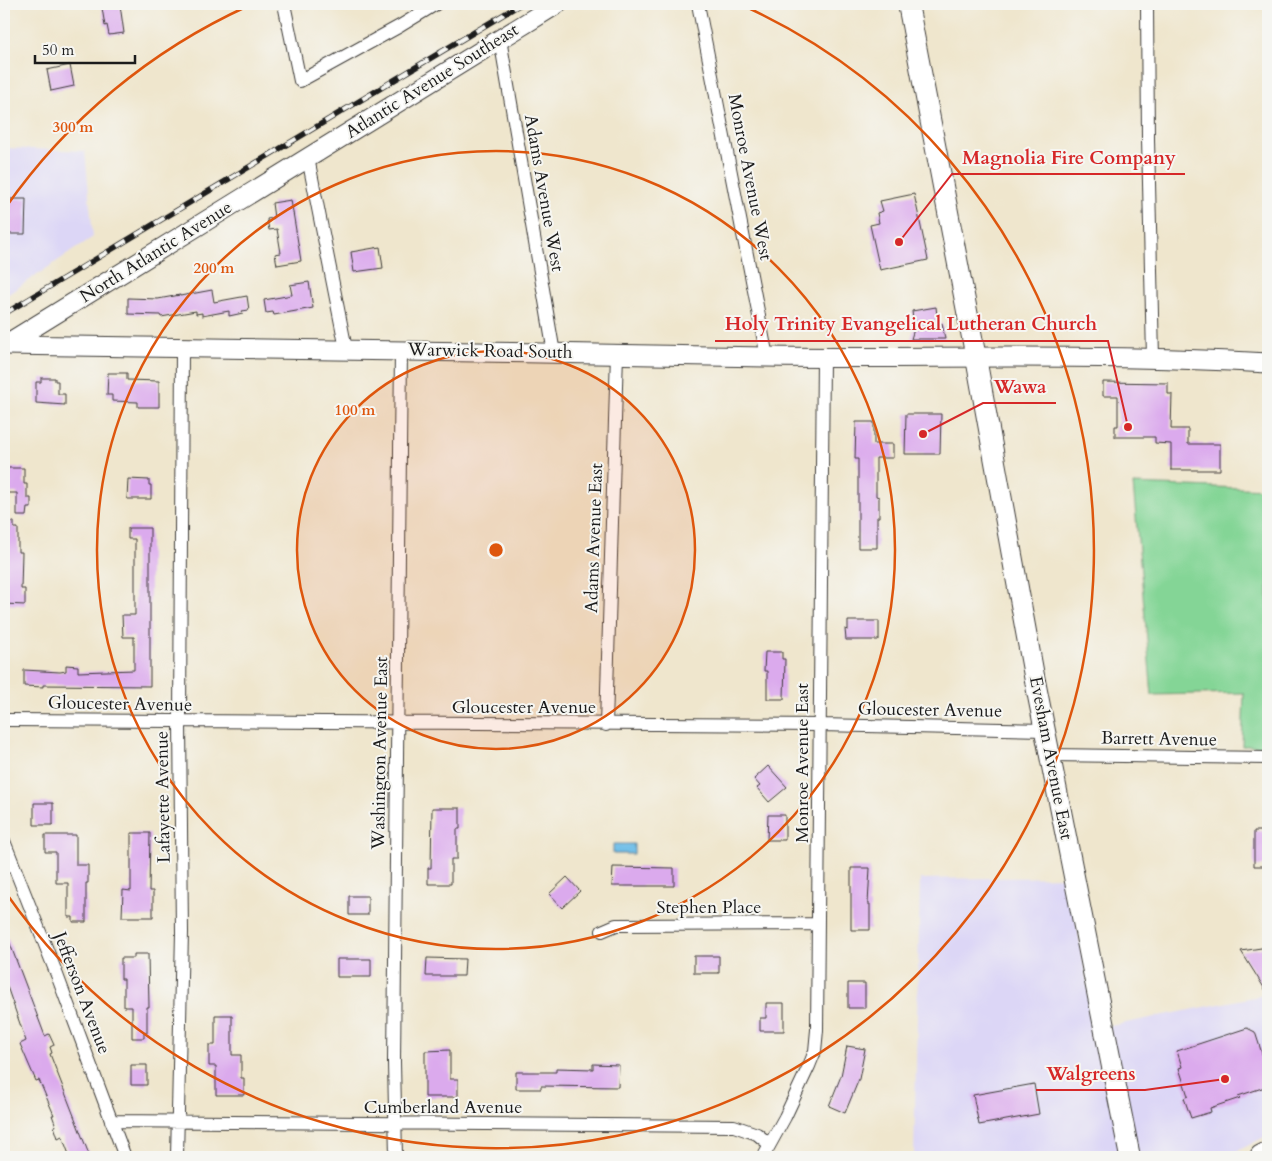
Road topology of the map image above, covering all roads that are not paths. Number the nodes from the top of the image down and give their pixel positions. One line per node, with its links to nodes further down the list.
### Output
1 (284, 4): 2 (street)
2 (436, 4)
3 (557, 4): 7 (street, Atlantic Avenue Southeast)
4 (698, 4): 15 (street, Monroe Avenue West)
5 (908, 4): 17 (main road, Evesham Avenue East)
6 (1147, 4): 18 (street)
7 (500, 39): 8 (street, Atlantic Avenue Southeast); 13 (street, Adams Avenue West)
8 (308, 158): 9 (street, North Atlantic Avenue); 11 (street)
9 (4, 345): 10 (street, Warwick Road South)
10 (182, 346): 11 (street, Warwick Road South); 21 (street, Lafayette Avenue)
11 (346, 349): 12 (street, Warwick Road South)
12 (401, 350): 13 (street, Warwick Road South); 22 (street, Washington Avenue East)
13 (554, 352): 14 (street, Warwick Road South)
14 (617, 354): 15 (street, Warwick Road South); 23 (street, Adams Avenue East)
15 (767, 357): 16 (street, Warwick Road South)
16 (823, 357): 17 (street, Warwick Road South); 24 (street, Monroe Avenue East)
17 (976, 358): 18 (street, Warwick Road South); 25 (main road, Evesham Avenue East)
18 (1153, 358): 19 (street, Warwick Road South)
19 (1268, 363)
20 (4, 720): 21 (street, Gloucester Avenue)
21 (180, 722): 22 (street, Gloucester Avenue); 32 (street, Lafayette Avenue)
22 (397, 724): 23 (street, Gloucester Avenue); 33 (street, Washington Avenue East)
23 (606, 724): 24 (street, Gloucester Avenue)
24 (820, 725): 25 (street, Gloucester Avenue); 29 (street, Monroe Avenue East)
25 (1045, 730): 26 (main road, Evesham Avenue East)
26 (1050, 755): 27 (street, Barrett Avenue); 40 (main road, Evesham Avenue East)
27 (1268, 758)
28 (4, 841): 31 (street, Jefferson Avenue)
29 (818, 924): 30 (street, Stephen Place); 34 (street, Monroe Avenue East)
30 (602, 931)
31 (111, 1121): 32 (street, Cumberland Avenue); 36 (street, Jefferson Avenue)
32 (178, 1122): 33 (street, Cumberland Avenue); 37 (street, Lafayette Avenue)
33 (396, 1124): 34 (street, Cumberland Avenue); 38 (street, Washington Avenue East)
34 (769, 1144): 39 (street, Monroe Avenue East)
35 (1268, 1154): 41 (highway)
36 (125, 1157)
37 (177, 1157)
38 (396, 1157)
39 (763, 1157)
40 (1130, 1157)
41 (1262, 1157)

